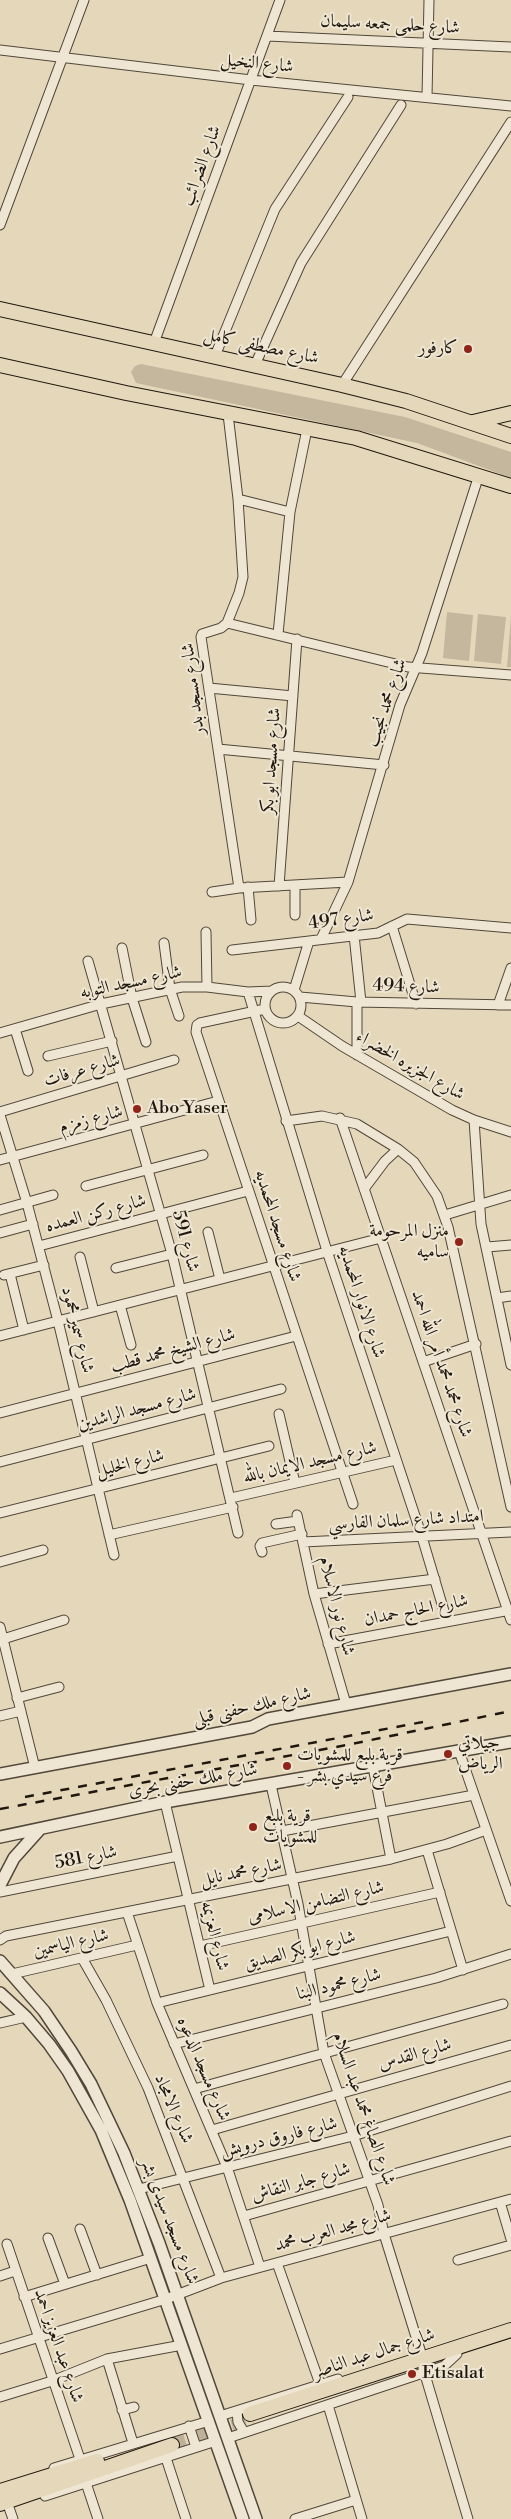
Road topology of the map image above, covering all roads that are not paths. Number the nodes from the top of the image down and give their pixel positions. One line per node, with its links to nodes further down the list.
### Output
1 (84, 0): 8 (street)
2 (280, 0): 4 (street, شارع الضرائب)
3 (429, 0): 5 (street)
4 (267, 36): 5 (street, شارع حلمى جمعه سليمان); 9 (street, شارع الضرائب)
5 (428, 44): 6 (street, شارع حلمى جمعه سليمان); 11 (street)
6 (511, 48)
7 (0, 50): 8 (street, شارع النخيل)
8 (62, 58): 9 (street, شارع النخيل); 15 (street)
9 (251, 80): 11 (street, شارع النخيل); 17 (street, شارع الضرائب)
10 (348, 97): 18 (street)
11 (427, 97): 13 (street, شارع النخيل)
12 (401, 106): 20 (street)
13 (511, 106)
14 (511, 122): 21 (street)
15 (0, 225)
16 (0, 309): 17 (main road, شارع مصطفى كامل)
17 (154, 343): 18 (main road, شارع مصطفى كامل)
18 (215, 356): 20 (main road, شارع مصطفى كامل)
19 (0, 365): 23 (main road)
20 (255, 365): 21 (main road, شارع مصطفى كامل)
21 (342, 385): 24 (main road, شارع مصطفى كامل)
22 (511, 413): 24 (main road)
23 (228, 414): 25 (main road); 29 (street)
24 (470, 422): 26 (main road, شارع مصطفى كامل)
25 (308, 429): 27 (main road); 30 (street)
26 (511, 436)
27 (479, 475): 28 (main road); 34 (street, شارع محمد نجيب)
28 (511, 486)
29 (238, 499): 30 (street); 31 (street)
30 (290, 512): 32 (street)
31 (227, 622): 32 (street); 36 (street, شارع مسجد بدر)
32 (278, 634): 33 (street)
33 (297, 639): 34 (street); 37 (street, شارع مسجد ابو بكر)
34 (416, 668): 35 (street); 40 (street, شارع محمد نجيب)
35 (511, 675)
36 (209, 688): 37 (street); 38 (street, شارع مسجد بدر)
37 (293, 696): 39 (street, شارع مسجد ابو بكر)
38 (218, 749): 39 (street); 44 (street, شارع مسجد بدر)
39 (289, 756): 40 (street); 43 (street, شارع مسجد ابو بكر)
40 (384, 765): 41 (street, شارع محمد نجيب)
41 (348, 882): 42 (street); 52 (street, شارع محمد نجيب)
42 (295, 885): 43 (street); 46 (street)
43 (279, 886): 44 (street)
44 (243, 888): 45 (street); 47 (street, شارع مسجد بدر)
45 (212, 892)
46 (295, 915)
47 (251, 920)
48 (392, 926): 49 (street, شارع 497); 51 (street, شارع 497); 67 (street)
49 (511, 928)
50 (206, 932): 59 (street)
51 (354, 936): 52 (street, شارع 497); 65 (street)
52 (321, 939): 53 (street, شارع 497)
53 (309, 941): 56 (street, شارع 497); 63 (street)
54 (164, 943): 60 (street)
55 (122, 948): 64 (street)
56 (232, 950)
57 (88, 961): 66 (street, شارع 591)
58 (511, 968): 68 (street)
59 (207, 987): 60 (street, شارع مسجد التوبه); 62 (street, شارع مسجد التوبه)
60 (170, 989): 64 (street, شارع مسجد التوبه); 72 (street)
61 (272, 991): 62 (street, شارع مسجد التوبه); 63 (street); 70 (street)
62 (248, 992): 71 (street, شارع الانوار المحمديه)
63 (297, 994): 65 (street, شارع 494); 73 (street)
64 (132, 998): 66 (street, شارع مسجد التوبه); 77 (street)
65 (359, 1002): 67 (street, شارع 494); 78 (street)
66 (101, 1004): 74 (street, شارع مسجد التوبه); 76 (street, شارع 591)
67 (416, 1004): 68 (street, شارع 494)
68 (498, 1005): 69 (street, شارع 494)
69 (511, 1005)
70 (265, 1009): 71 (street, شارع مسجد المحمديه); 73 (street)
71 (253, 1012): 83 (street, شارع مسجد المحمديه); 87 (street, شارع الانوار المحمديه)
72 (178, 1016)
73 (298, 1016): 78 (street, شارع الجزيره الخضراء)
74 (15, 1028): 75 (street, شارع مسجد التوبه); 81 (street)
75 (0, 1033)
76 (112, 1041): 79 (street); 82 (street, شارع 591)
77 (146, 1042)
78 (357, 1055): 86 (street, شارع الجزيره الخضراء)
79 (48, 1056)
80 (174, 1060): 82 (street, شارع عرفات)
81 (28, 1071)
82 (123, 1076): 84 (street, شارع عرفات); 88 (street, شارع 591)
83 (218, 1101): 88 (street, شارع زمزم); 97 (street, شارع مسجد المحمديه)
84 (0, 1113): 92 (street, شارع سمير محمود)
85 (340, 1118): 87 (street); 90 (street); 96 (street, شارع محمد محمد أمر الله احمد)
86 (474, 1120): 89 (street, شارع الجزيره الخضراء); 101 (street)
87 (286, 1121): 112 (street, شارع الانوار المحمديه)
88 (136, 1125): 92 (street, شارع زمزم); 94 (street, شارع 591)
89 (511, 1132)
90 (398, 1149): 96 (street); 104 (street)
91 (203, 1155): 94 (street)
92 (13, 1157): 93 (street, شارع زمزم); 100 (street, شارع سمير محمود)
93 (0, 1160)
94 (149, 1169): 95 (street); 103 (street, شارع 591)
95 (86, 1186)
96 (364, 1189): 108 (street, شارع محمد محمد أمر الله احمد)
97 (248, 1191): 103 (street, شارع ركن العمده); 116 (street, شارع مسجد المحمديه)
98 (511, 1195): 101 (street)
99 (53, 1196): 100 (street)
100 (27, 1203): 102 (street); 105 (street, شارع سمير محمود)
101 (478, 1204): 104 (street); 111 (street)
102 (0, 1210)
103 (161, 1214): 110 (street, شارع ركن العمده); 113 (street, شارع 591)
104 (445, 1214): 129 (street)
105 (33, 1224): 107 (street); 110 (street, شارع سمير محمود)
106 (208, 1232): 118 (street)
107 (0, 1233)
108 (381, 1238): 112 (street); 132 (street, شارع محمد محمد أمر الله احمد)
109 (511, 1245): 111 (street)
110 (39, 1246): 115 (street, شارع سمير محمود)
111 (487, 1247): 121 (street)
112 (327, 1251): 116 (street); 142 (street, شارع الانوار المحمديه)
113 (172, 1254): 117 (street); 119 (street, شارع 591)
114 (80, 1257): 123 (street)
115 (44, 1265): 124 (street, شارع سمير محمود); 125 (street)
116 (273, 1266): 118 (street); 128 (street, شارع مسجد المحمديه)
117 (116, 1268)
118 (220, 1280): 119 (street)
119 (181, 1290): 122 (street); 131 (street, شارع 591)
120 (511, 1296): 121 (street)
121 (497, 1298): 126 (street)
122 (120, 1305): 123 (street); 130 (street)
123 (94, 1312): 124 (street)
124 (58, 1321): 125 (street); 135 (street, شارع سمير محمود)
125 (24, 1330): 127 (street)
126 (508, 1335): 133 (street)
127 (0, 1336)
128 (296, 1336): 131 (street, شارع الشيخ محمد قطب); 144 (street, شارع مسجد المحمديه)
129 (476, 1344): 132 (street); 150 (street)
130 (131, 1346)
131 (199, 1361): 135 (street, شارع الشيخ محمد قطب); 136 (street, شارع 591)
132 (423, 1362): 155 (street, شارع محمد محمد أمر الله احمد)
133 (511, 1365)
134 (281, 1389): 136 (street, شارع مسجد الراشدين)
135 (76, 1394): 137 (street, شارع الشيخ محمد قطب); 139 (street, شارع سمير محمود)
136 (210, 1407): 139 (street, شارع مسجد الراشدين); 141 (street, شارع 591)
137 (0, 1413)
138 (279, 1414): 145 (street)
139 (86, 1440): 143 (street, شارع مسجد الراشدين); 146 (street, شارع سمير محمود)
140 (268, 1446): 141 (street, شارع الخليل)
141 (222, 1458): 146 (street, شارع الخليل); 147 (street, شارع 591)
142 (396, 1460): 144 (street, شارع مسجد الايمان بالله); 157 (street, شارع الانوار المحمديه)
143 (0, 1462)
144 (343, 1472): 145 (street, شارع مسجد الايمان بالله); 148 (street, شارع مسجد المحمديه)
145 (295, 1483): 147 (street, شارع مسجد الايمان بالله)
146 (98, 1489): 151 (street, شارع الخليل); 156 (street, شارع سمير محمود)
147 (231, 1498): 149 (street, شارع 591)
148 (353, 1504)
149 (233, 1507): 154 (street, شارع 591); 156 (street)
150 (511, 1507)
151 (0, 1513)
152 (276, 1524): 158 (street, شارع نور الاسلام)
153 (511, 1532): 155 (street, امتداد شارع سلمان الفارسي)
154 (238, 1533)
155 (482, 1534): 157 (street, امتداد شارع سلمان الفارسي); 165 (street, شارع محمد محمد أمر الله احمد)
156 (109, 1535): 161 (street, شارع سمير محمود)
157 (422, 1537): 158 (street, امتداد شارع سلمان الفارسي); 163 (street, شارع الانوار المحمديه)
158 (302, 1538): 160 (street, امتداد شارع سلمان الفارسي); 164 (street, شارع نور الاسلام)
159 (43, 1550): 162 (street)
160 (262, 1552)
161 (114, 1555)
162 (0, 1562)
163 (435, 1579): 164 (street); 168 (street, شارع الانوار المحمديه)
164 (314, 1594): 171 (street, شارع نور الاسلام)
165 (509, 1610): 167 (street, شارع محمد محمد أمر الله احمد); 168 (street, شارع الحاج حمدان)
166 (64, 1620): 170 (street)
167 (511, 1620)
168 (447, 1621): 171 (street, شارع الحاج حمدان)
169 (0, 1627): 170 (street)
170 (2, 1640): 174 (street)
171 (328, 1644): 175 (street, شارع نور الاسلام)
172 (511, 1674): 175 (street, شارع ملك حفنى قبلى)
173 (59, 1687): 174 (street)
174 (18, 1698): 176 (street)
175 (346, 1704): 181 (street, شارع ملك حفنى قبلى)
176 (20, 1711): 177 (street); 181 (street)
177 (0, 1716)
178 (511, 1742): 179 (street, شارع ملك حفنى بحرى)
179 (459, 1752): 180 (street, شارع ملك حفنى بحرى); 184 (street)
180 (373, 1767): 183 (street, شارع ملك حفنى بحرى); 186 (street)
181 (35, 1768): 182 (street, شارع ملك حفنى قبلى)
182 (0, 1774)
183 (271, 1785): 185 (street, شارع ملك حفنى بحرى); 189 (street, شارع الصاغ محمد عبد السلام)
184 (474, 1795): 186 (street); 188 (street)
185 (165, 1802): 187 (street, شارع ملك حفنى بحرى); 192 (street, شارع العزيمه)
186 (382, 1812): 189 (street); 193 (street)
187 (40, 1829): 190 (street, شارع ملك حفنى بحرى); 195 (street)
188 (486, 1830): 191 (street, شارع محمد نايل); 199 (street)
189 (282, 1831): 194 (street, شارع الصاغ محمد عبد السلام)
190 (0, 1836)
191 (426, 1850): 193 (street, شارع محمد نايل); 197 (street)
192 (178, 1856): 196 (street, شارع 581); 198 (street, شارع العزيمه)
193 (391, 1860): 194 (street, شارع محمد نايل)
194 (293, 1879): 198 (street, شارع محمد نايل); 201 (street, شارع الصاغ محمد عبد السلام)
195 (0, 1885)
196 (0, 1892)
197 (440, 1892): 201 (street, شارع التضامن الاسلامى); 202 (street)
198 (188, 1900): 200 (street, شارع محمد نايل); 205 (street, شارع العزيمه)
199 (511, 1901)
200 (127, 1912): 203 (street, شارع محمد نايل); 204 (street, شارع مسجد الدعوه)
201 (301, 1923): 205 (street, شارع التضامن الاسلامى); 209 (street, شارع الصاغ محمد عبد السلام)
202 (451, 1931): 209 (street, شارع ابو بكر الصديق); 210 (street)
203 (0, 1940)
204 (137, 1945): 207 (street, شارع الياسمين); 214 (street, شارع مسجد الدعوه)
205 (200, 1946): 212 (street, شارع العزيمه)
206 (511, 1954): 210 (street, شارع محمود البنا)
207 (82, 1958): 211 (street, شارع الياسمين); 229 (street, شارع الامجاد)
208 (0, 1961): 211 (street, شارع مسجد سيدى بشر)
209 (308, 1966): 212 (street, شارع ابو بكر الصديق); 216 (street, شارع الصاغ محمد عبد السلام)
210 (463, 1970): 216 (street, شارع محمود البنا)
211 (12, 1974): 231 (street, شارع مسجد سيدى بشر)
212 (210, 1990): 214 (street, شارع ابو بكر الصديق)
213 (0, 1993): 217 (street, شارع مسجد سيدى بشر)
214 (158, 2003): 219 (street, شارع مسجد الدعوه)
215 (503, 2004): 221 (street)
216 (315, 2007): 219 (street, شارع محمود البنا); 221 (street, شارع الصاغ محمد عبد السلام)
217 (26, 2017): 218 (street); 233 (street, شارع مسجد سيدى بشر)
218 (0, 2022)
219 (174, 2044): 223 (street, شارع مسجد الدعوه)
220 (511, 2045): 224 (street, شارع القدس)
221 (324, 2053): 223 (street); 224 (street, شارع الصاغ محمد عبد السلام)
222 (511, 2086): 226 (street, شارع فاروق درويش)
223 (194, 2089): 225 (street, شارع مسجد الدعوه)
224 (338, 2094): 225 (street, شارع القدس); 226 (street, شارع الصاغ محمد عبد السلام)
225 (212, 2130): 228 (street, شارع مسجد الدعوه)
226 (353, 2136): 228 (street, شارع فاروق درويش); 230 (street, شارع الصاغ محمد عبد السلام)
227 (511, 2141): 230 (street, شارع جابر النقاش)
228 (227, 2167): 229 (street, شارع فاروق درويش); 235 (street, شارع مسجد الدعوه)
229 (184, 2178): 231 (street, شارع فاروق درويش); 249 (street, شارع الامجاد)
230 (369, 2181): 235 (street, شارع جابر النقاش); 237 (street, شارع الصاغ محمد عبد السلام)
231 (141, 2192): 233 (street); 251 (street, شارع مسجد سيدى بشر)
232 (511, 2199): 234 (street, شارع مجد العرب محمد)
233 (130, 2200): 242 (street, شارع مسجد سيدى بشر)
234 (500, 2202): 237 (street, شارع مجد العرب محمد); 239 (street)
235 (244, 2216): 245 (street, شارع مسجد الدعوه)
236 (80, 2229): 247 (street)
237 (384, 2234): 244 (street, شارع مجد العرب محمد); 260 (street, شارع الصاغ محمد عبد السلام)
238 (48, 2238): 250 (street)
239 (511, 2239)
240 (7, 2244): 246 (street, شارع عبد العزيز احمد)
241 (511, 2245): 243 (street)
242 (151, 2258): 247 (street); 253 (street, شارع مسجد سيدى بشر)
243 (458, 2260)
244 (277, 2263): 245 (street, شارع مجد العرب محمد); 262 (street)
245 (260, 2267): 249 (street, شارع مجد العرب محمد)
246 (15, 2272): 248 (street); 252 (street, شارع عبد العزيز احمد)
247 (97, 2275): 250 (street)
248 (0, 2276)
249 (221, 2278): 251 (street, شارع مجد العرب محمد)
250 (65, 2284): 252 (street)
251 (178, 2294): 253 (street, شارع مجد العرب محمد); 268 (street, شارع مسجد سيدى بشر)
252 (24, 2297): 255 (street, شارع عبد العزيز احمد)
253 (166, 2299): 255 (street, شارع مجد العرب محمد); 257 (street, شارع مسجد سيدى بشر)
254 (511, 2330): 260 (main road, شارع جمال عبد الناصر)
255 (39, 2337): 258 (street, شارع مجد العرب محمد); 261 (street, شارع عبد العزيز احمد)
256 (511, 2338): 260 (main road, شارع جمال عبد الناصر)
257 (182, 2345): 259 (street); 269 (street, شارع مسجد سيدى بشر)
258 (0, 2349)
259 (107, 2359): 261 (street); 266 (street)
260 (426, 2361): 262 (street); 264 (street); 267 (main road, شارع جمال عبد الناصر); 288 (street, شارع الصاغ محمد عبد السلام)
261 (52, 2381): 263 (street); 277 (street, شارع عبد العزيز احمد)
262 (320, 2384): 267 (street)
263 (0, 2397)
264 (328, 2406): 271 (street); 280 (street)
265 (134, 2407): 266 (street)
266 (122, 2410): 274 (street)
267 (247, 2415): 268 (street); 271 (street)
268 (220, 2416): 272 (street, شارع مسجد سيدى بشر)
269 (209, 2421): 270 (street); 273 (street, شارع مسجد سيدى بشر)
270 (189, 2426): 274 (street); 276 (street)
271 (244, 2432): 272 (street)
272 (228, 2438): 285 (street, شارع مسجد سيدى بشر)
273 (216, 2441): 276 (street); 284 (street, شارع مسجد سيدى بشر)
274 (133, 2444): 277 (street)
275 (169, 2447): 276 (street); 278 (street); 279 (main road); 283 (street)
276 (196, 2447)
277 (80, 2458): 279 (street)
278 (86, 2483): 279 (street); 282 (street)
279 (5, 2494): 281 (street)
280 (356, 2500): 286 (street); 287 (street)
281 (13, 2519)
282 (98, 2519)
283 (186, 2519)
284 (243, 2519)
285 (256, 2519)
286 (296, 2519)
287 (362, 2519)
288 (468, 2519)

